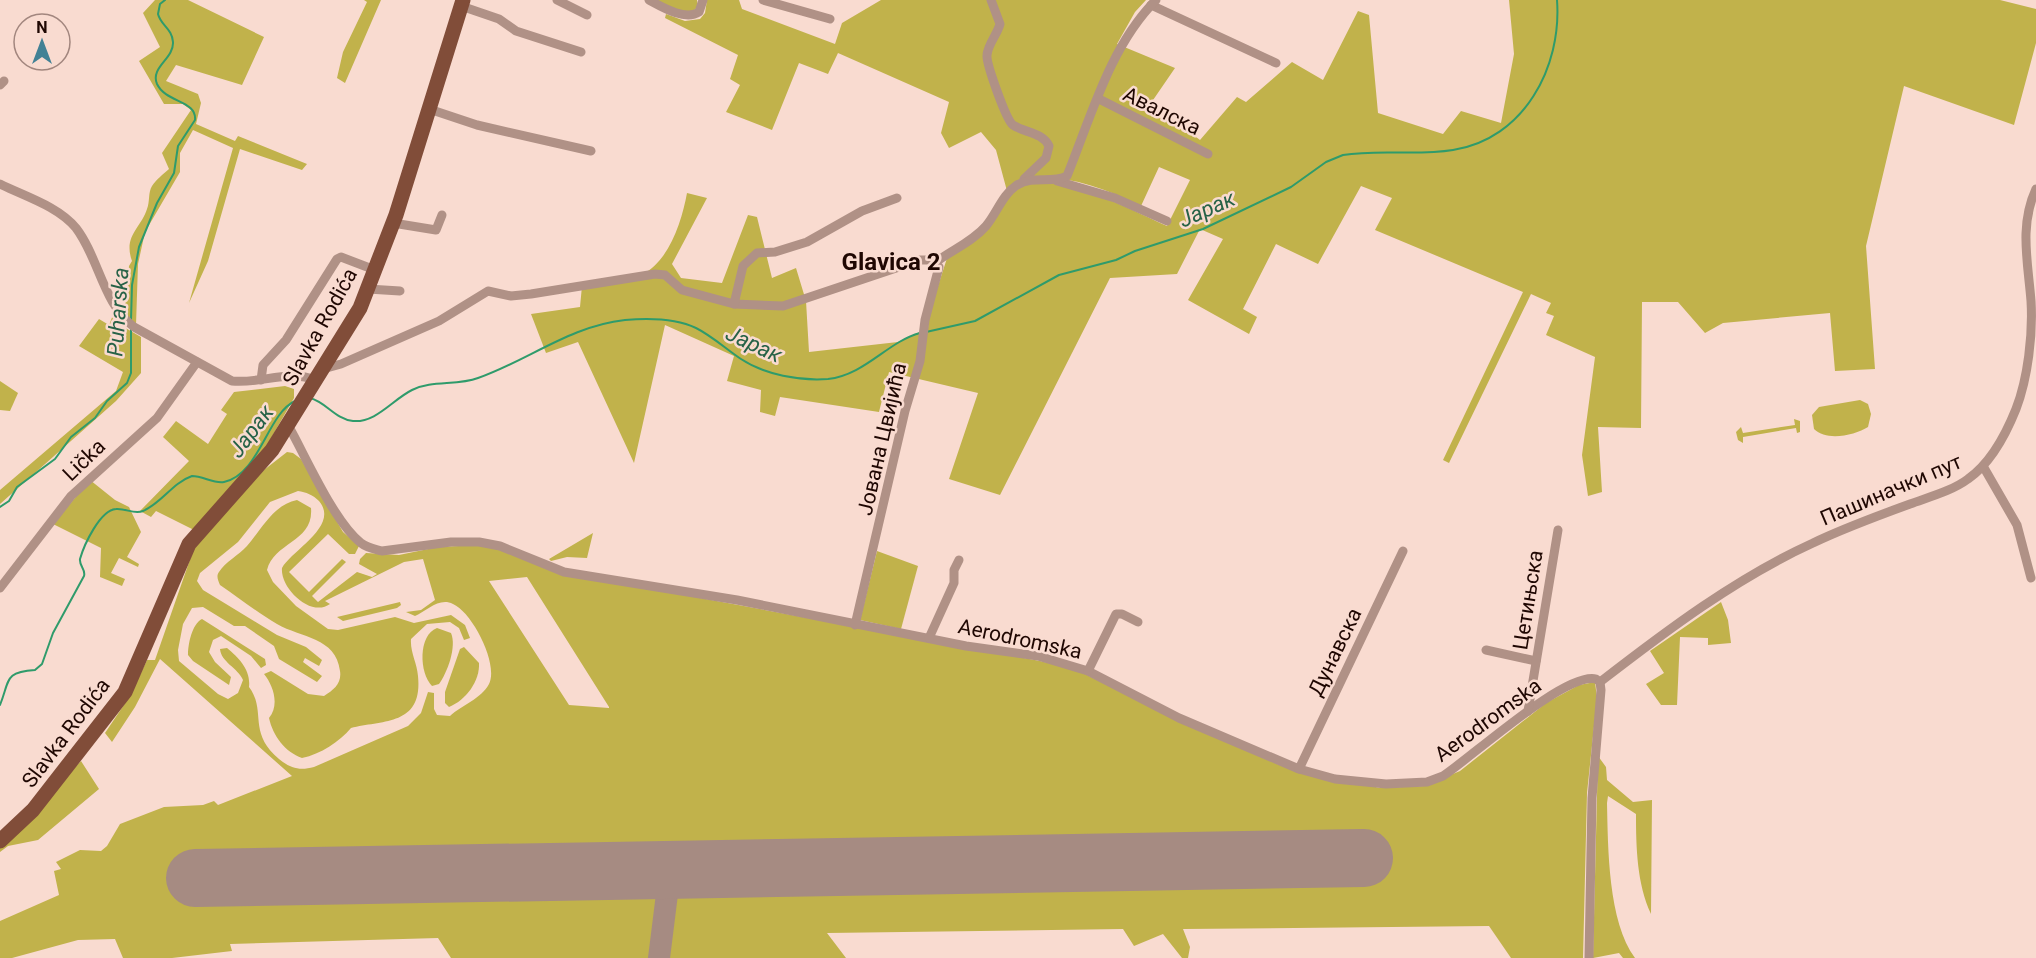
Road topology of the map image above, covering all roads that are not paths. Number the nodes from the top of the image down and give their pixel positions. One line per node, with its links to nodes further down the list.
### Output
1 (557, 0): 8 (street)
2 (649, 0): 3 (street)
3 (703, 0)
4 (763, 0): 9 (street)
5 (991, 0): 18 (street)
6 (462, 3): 10 (street); 13 (main road, Slavka Rodića)
7 (1154, 3): 11 (street); 12 (street)
8 (587, 15)
9 (830, 19)
10 (581, 52)
11 (1276, 63)
12 (1099, 99): 15 (street, Авалска); 16 (street)
13 (429, 109): 14 (street); 23 (main road, Slavka Rodića)
14 (591, 151)
15 (1208, 154)
16 (1057, 181): 18 (street); 22 (street)
17 (0, 184): 29 (street)
18 (1018, 185): 24 (street)
19 (2036, 189): 33 (street, Пашиначки пут)
20 (897, 198): 28 (street)
21 (441, 215): 23 (street)
22 (1167, 220)
23 (393, 223): 25 (main road, Slavka Rodića)
24 (936, 262): 28 (street); 40 (street, Јована Цвијића)
25 (375, 270): 26 (main road, Slavka Rodića); 31 (street)
26 (368, 289): 27 (street); 30 (main road, Slavka Rodića)
27 (400, 291)
28 (734, 304): 30 (street)
29 (197, 362): 31 (street); 38 (street, Lička)
30 (320, 374): 31 (street); 32 (main road, Slavka Rodića)
31 (261, 380)
32 (288, 425): 40 (street, Aerodromska); 48 (main road, Slavka Rodića)
33 (1983, 466): 37 (street); 45 (street, Пашиначки пут)
34 (1558, 530): 43 (street, Цетињска)
35 (1403, 551): 47 (street, Дунавска)
36 (959, 560): 41 (street)
37 (2031, 578)
38 (0, 588)
39 (1138, 622): 44 (street)
40 (855, 625): 41 (street, Aerodromska)
41 (929, 638): 44 (street, Aerodromska)
42 (1486, 650): 43 (street)
43 (1536, 662): 46 (street, Цетињска)
44 (1088, 672): 47 (street, Aerodromska)
45 (1600, 682): 46 (street, Aerodromska); 49 (street)
46 (1528, 711): 47 (street, Aerodromska)
47 (1299, 769)
48 (0, 841)
49 (1589, 958)

